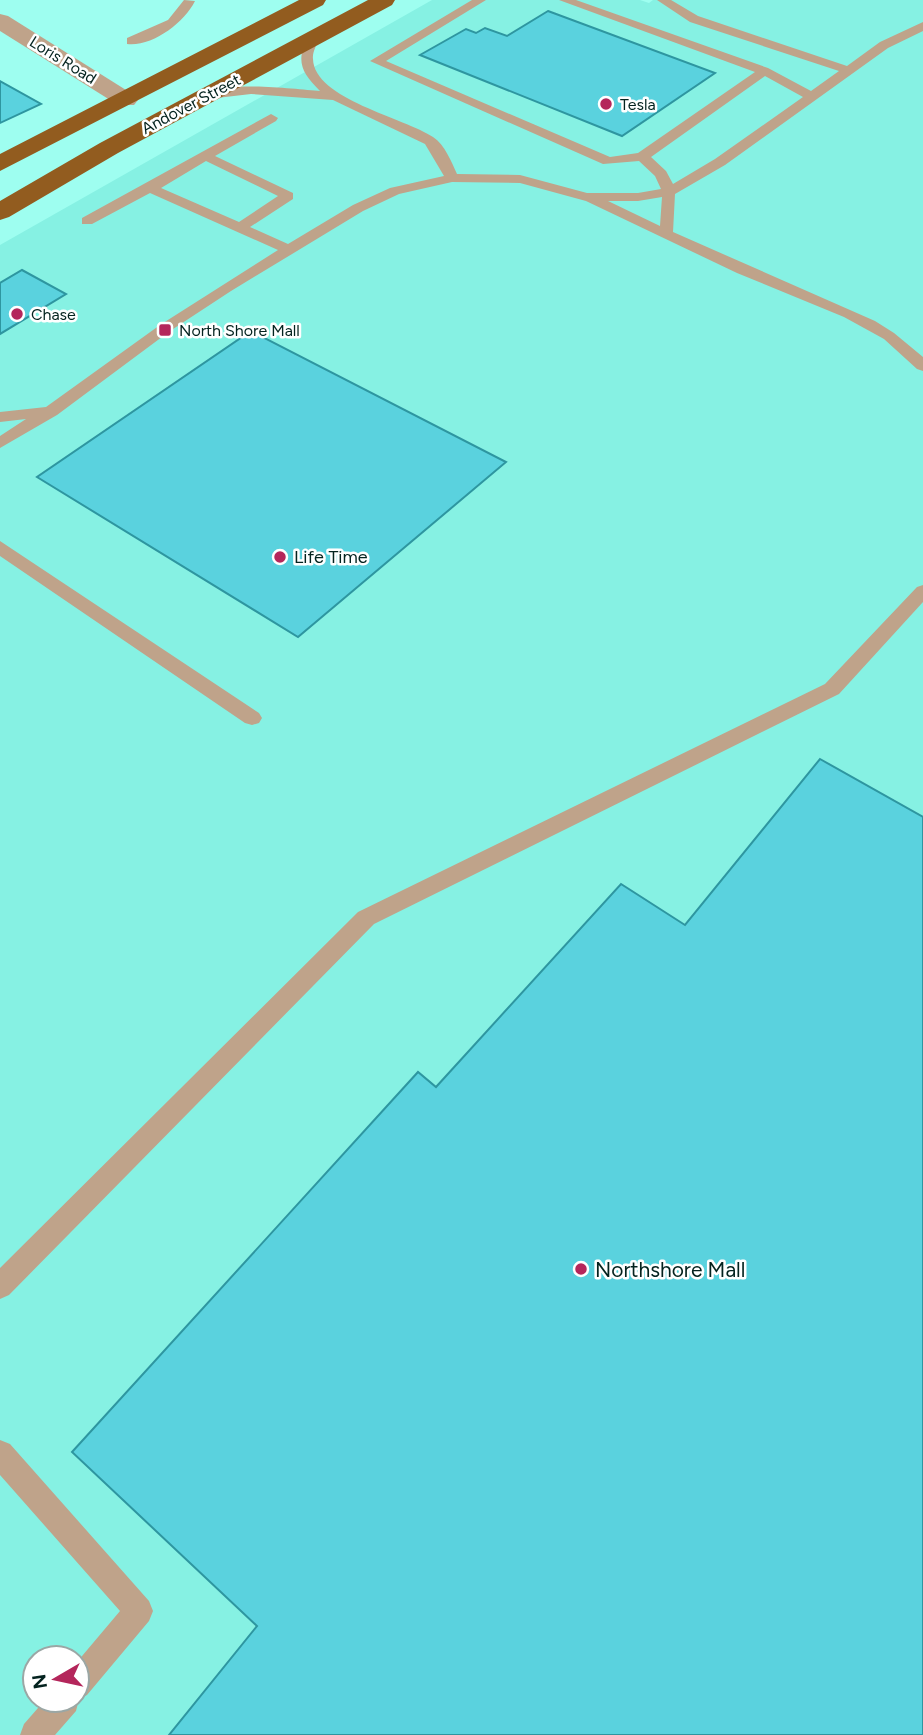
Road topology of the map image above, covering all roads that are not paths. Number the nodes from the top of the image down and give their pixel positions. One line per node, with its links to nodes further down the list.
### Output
1 (189, 0): 10 (lane)
2 (315, 0): 16 (highway, Andover Street)
3 (384, 0): 9 (highway, Andover Street)
4 (480, 0): 20 (lane)
5 (565, 0): 12 (lane)
6 (663, 0): 11 (lane)
7 (4, 26): 16 (street, Loris Road)
8 (923, 26): 11 (lane)
9 (313, 38): 13 (highway, Andover Street); 14 (lane)
10 (131, 41)
11 (847, 70): 15 (lane)
12 (764, 71): 15 (lane); 20 (lane)
13 (208, 95): 14 (lane); 18 (highway, Andover Street)
14 (334, 97): 22 (lane)
15 (813, 97): 24 (lane)
16 (126, 100): 18 (highway); 21 (highway, Andover Street)
17 (271, 118): 19 (lane)
18 (160, 121): 26 (highway, Andover Street)
19 (205, 156): 23 (lane); 28 (lane)
20 (642, 157): 24 (lane)
21 (0, 164)
22 (452, 178): 25 (lane); 30 (lane)
23 (150, 188): 27 (lane); 28 (lane)
24 (669, 192): 25 (lane); 29 (lane)
25 (587, 197): 29 (lane)
26 (0, 212)
27 (87, 220)
28 (239, 228): 30 (lane)
29 (666, 235): 31 (lane)
30 (290, 250): 32 (lane)
31 (923, 366)
32 (51, 411): 33 (lane); 34 (lane); 35 (lane)
33 (0, 417)
34 (0, 437)
35 (0, 443)
36 (0, 547): 38 (lane)
37 (923, 591): 39 (lane)
38 (252, 718)
39 (0, 1286)
40 (0, 1454): 41 (lane)
41 (91, 1668)
42 (53, 1714): 43 (lane)
43 (35, 1735)

